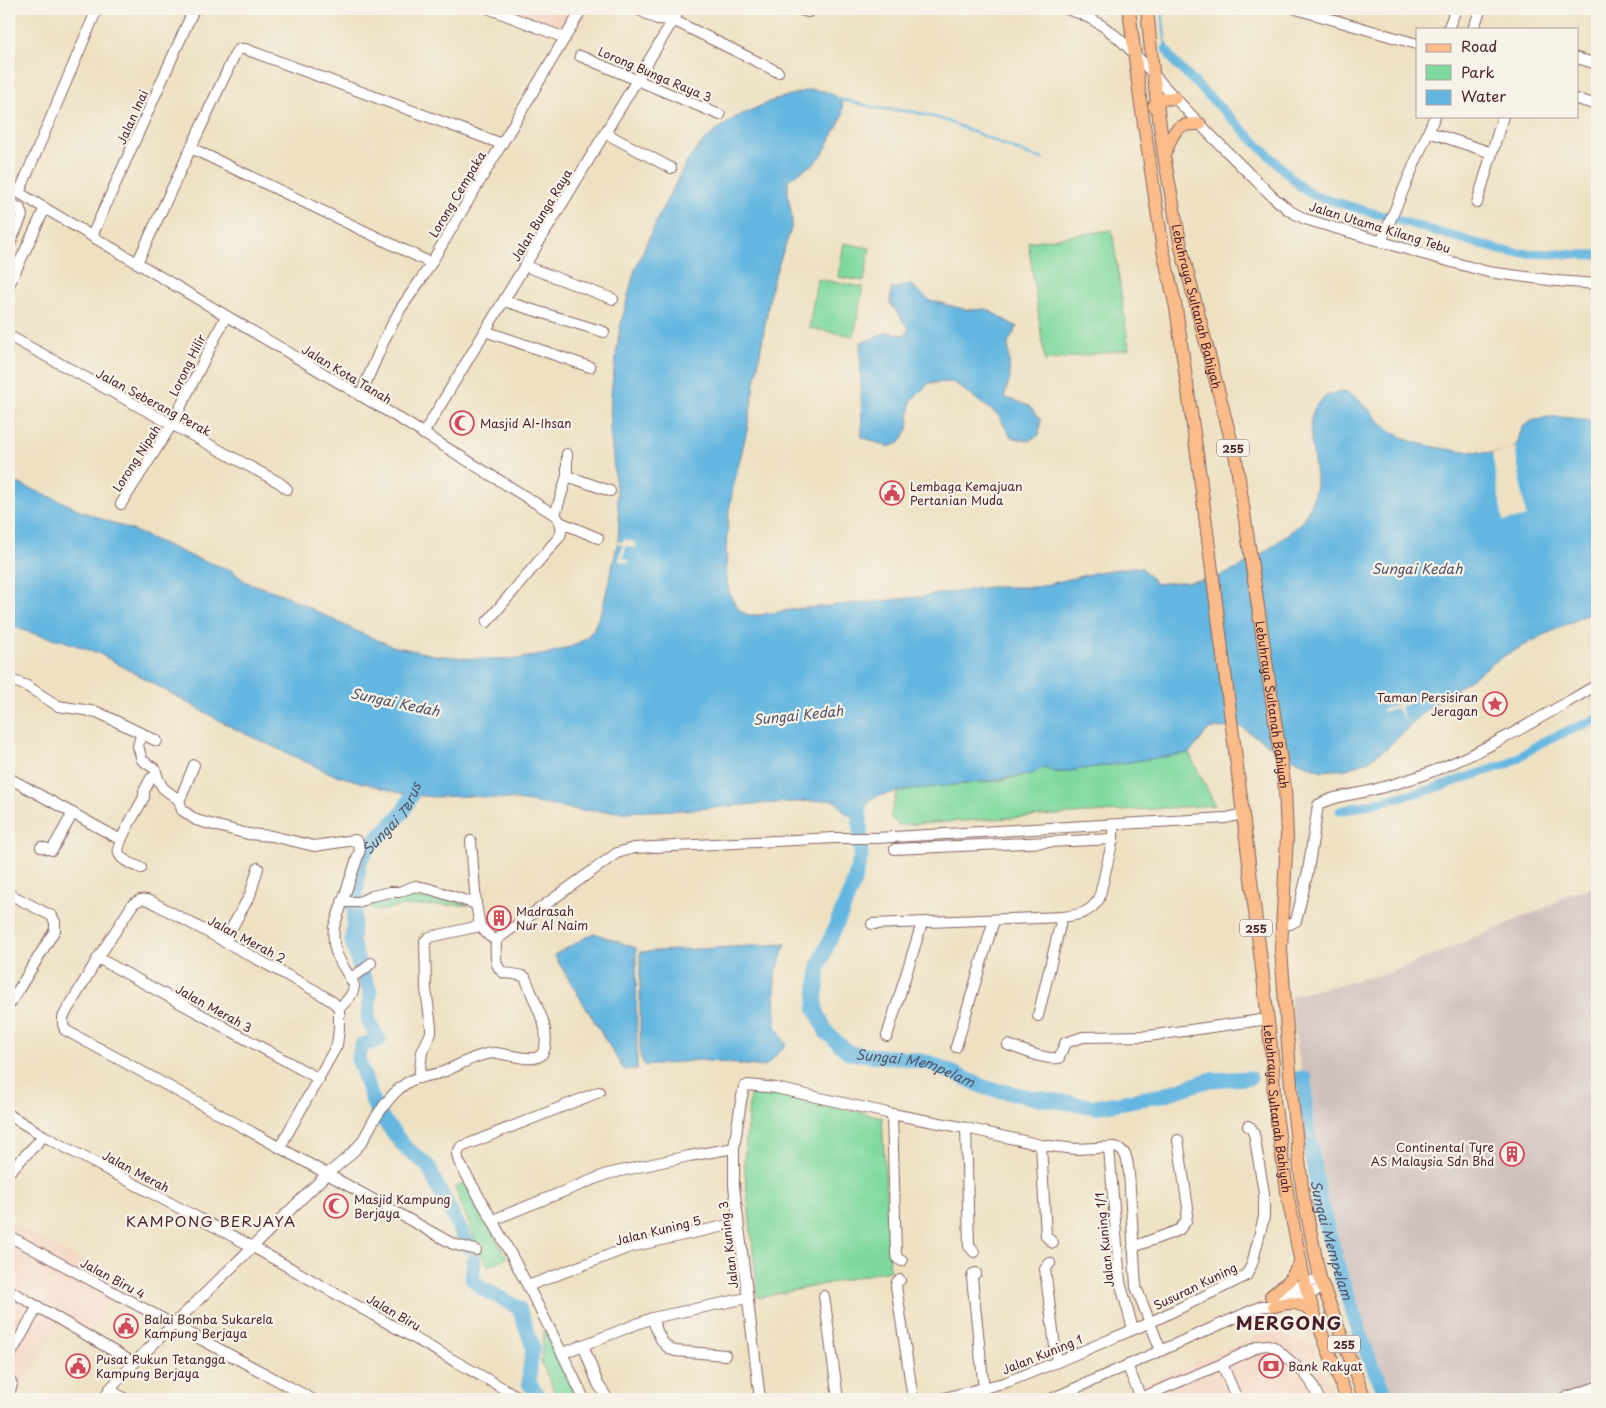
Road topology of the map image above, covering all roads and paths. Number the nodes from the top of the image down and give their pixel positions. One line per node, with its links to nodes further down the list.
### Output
1 (97, 9): 44 (street)
2 (194, 9): 48 (street, Jalan Inai)
3 (490, 9): 18 (street)
4 (582, 9): 18 (street, Lorong Cempaka)
5 (637, 9): 15 (street)
6 (680, 9): 15 (street, Jalan Bunga Raya)
7 (798, 9): 8 (street)
8 (813, 9)
9 (1068, 9): 20 (street, Jalan Utama Kilang Tebu)
10 (1129, 9): 20 (main road, Lebuhraya Sultanah Bahiyah / 255)
11 (1147, 9): 25 (main road, Lebuhraya Sultanah Bahiyah / 255)
12 (1296, 9): 19 (street)
13 (1456, 9): 16 (street)
14 (1482, 9): 17 (street)
15 (673, 20): 24 (street); 26 (street, Jalan Bunga Raya)
16 (1448, 28)
17 (1473, 28)
18 (565, 38): 38 (street, Lorong Cempaka)
19 (1416, 44)
20 (1134, 52): 25 (street, Jalan Utama Kilang Tebu); 34 (main road, Lebuhraya Sultanah Bahiyah / 255)
21 (580, 56): 26 (street, Lorong Bunga Raya 3)
22 (1578, 58): 23 (street)
23 (1597, 64)
24 (778, 72)
25 (1153, 72): 27 (street, Jalan Utama Kilang Tebu); 29 (main road, Lebuhraya Sultanah Bahiyah / 255)
26 (637, 80): 31 (street, Lorong Bunga Raya 3); 37 (street, Jalan Bunga Raya)
27 (1175, 98): 29 (main road); 35 (street, Jalan Utama Kilang Tebu)
28 (1578, 99): 30 (street)
29 (1158, 102): 34 (main road); 41 (main road, Lebuhraya Sultanah Bahiyah / 255)
30 (1597, 105)
31 (720, 116)
32 (1434, 118): 36 (street)
33 (1502, 118): 40 (street)
34 (1145, 124): 84 (main road, Lebuhraya Sultanah Bahiyah / 255)
35 (1200, 124): 41 (main road); 49 (street, Jalan Utama Kilang Tebu)
36 (1428, 132): 40 (street); 49 (street)
37 (605, 133): 42 (street); 54 (street, Jalan Bunga Raya)
38 (502, 144): 39 (street); 53 (street, Lorong Cempaka)
39 (191, 148): 52 (street); 53 (street)
40 (1492, 153): 46 (street)
41 (1164, 156): 100 (main road, Lebuhraya Sultanah Bahiyah / 255)
42 (671, 168)
43 (9, 187): 44 (street, Jalan Kota Tanah)
44 (19, 193): 47 (street, Jalan Kota Tanah)
45 (9, 202): 50 (street)
46 (1476, 203)
47 (45, 208): 48 (street, Jalan Kota Tanah); 51 (street)
48 (92, 236): 52 (street, Jalan Kota Tanah)
49 (1381, 242): 55 (street, Jalan Utama Kilang Tebu)
50 (9, 243): 51 (street)
51 (24, 251): 56 (street)
52 (137, 263): 59 (street, Jalan Kota Tanah)
53 (431, 263): 64 (street, Lorong Cempaka)
54 (525, 266): 57 (street); 58 (street, Jalan Bunga Raya)
55 (1597, 284)
56 (9, 285)
57 (613, 299)
58 (504, 301): 60 (street, Jalan Bunga Raya); 61 (street)
59 (226, 316): 64 (street, Jalan Kota Tanah); 65 (street, Lorong Hilir)
60 (486, 331): 63 (street); 66 (street, Jalan Bunga Raya)
61 (604, 332)
62 (9, 336): 65 (street, Jalan Seberang Perak)
63 (590, 367)
64 (360, 396): 66 (street, Jalan Kota Tanah)
65 (172, 426): 69 (street, Jalan Seberang Perak); 71 (street, Lorong Nipah)
66 (424, 434): 72 (street, Jalan Kota Tanah)
67 (567, 454): 68 (street)
68 (567, 476): 70 (street); 72 (street)
69 (287, 489)
70 (610, 491)
71 (121, 504)
72 (558, 518): 73 (street, Jalan Kota Tanah); 74 (street)
73 (598, 538)
74 (487, 622)
75 (9, 679): 77 (street)
76 (1597, 686): 100 (street)
77 (142, 734): 78 (street); 81 (street)
78 (157, 740)
79 (194, 765): 82 (street)
80 (9, 778): 83 (street)
81 (159, 781): 82 (street); 87 (street)
82 (178, 800): 94 (street)
83 (73, 813): 87 (street); 89 (street)
84 (1243, 814): 85 (street); 110 (main road, Lebuhraya Sultanah Bahiyah / 255)
85 (1114, 825): 86 (street); 102 (street)
86 (1113, 839): 90 (street); 96 (street)
87 (121, 840): 91 (street)
88 (471, 841): 95 (street)
89 (41, 847)
90 (895, 849)
91 (141, 868)
92 (258, 868): 103 (street)
93 (9, 894): 107 (street)
94 (345, 902): 95 (street); 106 (street)
95 (476, 904): 101 (street)
96 (1062, 917): 97 (street); 109 (street)
97 (994, 920): 98 (street); 113 (street)
98 (922, 923): 99 (street); 111 (street)
99 (872, 924)
100 (1281, 925): 142 (main road, Lebuhraya Sultanah Bahiyah / 255)
101 (480, 926): 102 (street); 114 (street)
102 (496, 940): 114 (street)
103 (224, 942): 104 (street, Jalan Merah 2); 108 (street, Jalan Merah 2)
104 (98, 958): 115 (street, Jalan Merah 3); 124 (street, Jalan Merah 2)
105 (368, 966): 106 (street)
106 (352, 976): 108 (street)
107 (9, 1002)
108 (339, 1008): 115 (street)
109 (1038, 1016)
110 (1268, 1019): 112 (street); 138 (main road, Lebuhraya Sultanah Bahiyah / 255)
111 (887, 1036)
112 (1008, 1045)
113 (956, 1047)
114 (419, 1078): 128 (street)
115 (319, 1079): 124 (street)
116 (599, 1092): 129 (street)
117 (892, 1114): 120 (street); 125 (street, Jalan Kuning 3); 137 (street)
118 (9, 1115): 121 (street, Jalan Merah)
119 (1248, 1126): 152 (street, Susuran Kuning)
120 (966, 1128): 123 (street); 136 (street)
121 (44, 1136): 127 (street); 133 (street, Jalan Merah)
122 (1178, 1140): 134 (street)
123 (1040, 1145): 126 (street); 132 (street)
124 (280, 1147): 128 (street)
125 (734, 1148): 129 (street); 130 (street, Jalan Kuning 3)
126 (1109, 1148): 134 (street); 154 (street, Jalan Kuning 1/1)
127 (9, 1172)
128 (327, 1174): 133 (street); 135 (street)
129 (493, 1220): 143 (street)
130 (738, 1223): 143 (street, Jalan Kuning 5); 147 (street, Jalan Kuning 3)
131 (9, 1236): 153 (street, Jalan Biru 4)
132 (1053, 1243)
133 (253, 1247): 153 (street); 171 (street, Jalan Biru)
134 (1134, 1247): 152 (street)
135 (476, 1250)
136 (974, 1252)
137 (902, 1261)
138 (1301, 1262): 144 (main road, Lebuhraya Sultanah Bahiyah / 255); 148 (main road)
139 (1048, 1266): 160 (street)
140 (976, 1273): 166 (street)
141 (900, 1280): 176 (street)
142 (1322, 1283): 144 (street); 183 (main road, Lebuhraya Sultanah Bahiyah / 255)
143 (528, 1286): 157 (street)
144 (1307, 1288): 148 (street); 150 (main road, Lebuhraya Sultanah Bahiyah / 255)
145 (9, 1290): 149 (street)
146 (824, 1296): 175 (street)
147 (747, 1298): 151 (street); 174 (street, Jalan Kuning 3)
148 (1269, 1303): 150 (main road); 156 (street)
149 (38, 1306): 159 (street); 161 (street)
150 (1315, 1316): 182 (main road, Lebuhraya Sultanah Bahiyah / 255)
151 (652, 1318): 155 (street); 158 (street)
152 (1150, 1322): 154 (street, Jalan Kuning 1); 156 (street)
153 (174, 1325): 161 (street); 170 (street, Jalan Biru 4)
154 (1133, 1329): 160 (street, Jalan Kuning 1)
155 (583, 1345): 157 (street); 173 (street)
156 (1161, 1351): 163 (street)
157 (563, 1354): 172 (street)
158 (725, 1355)
159 (9, 1357)
160 (1056, 1362): 166 (street, Jalan Kuning 1)
161 (134, 1363): 168 (street)
162 (1222, 1364): 179 (street); 180 (street); 181 (street)
163 (1127, 1365): 178 (street); 179 (street)
164 (10, 1380): 167 (street)
165 (1597, 1387): 184 (street)
166 (984, 1389): 177 (street, Jalan Kuning 1)
167 (9, 1393)
168 (104, 1396): 169 (street)
169 (126, 1399)
170 (312, 1399)
171 (522, 1399)
172 (584, 1399)
173 (608, 1399)
174 (760, 1399)
175 (838, 1399)
176 (913, 1399)
177 (940, 1399)
178 (1051, 1399)
179 (1139, 1399)
180 (1237, 1399)
181 (1319, 1399)
182 (1347, 1399)
183 (1365, 1399)
184 (1561, 1399)

